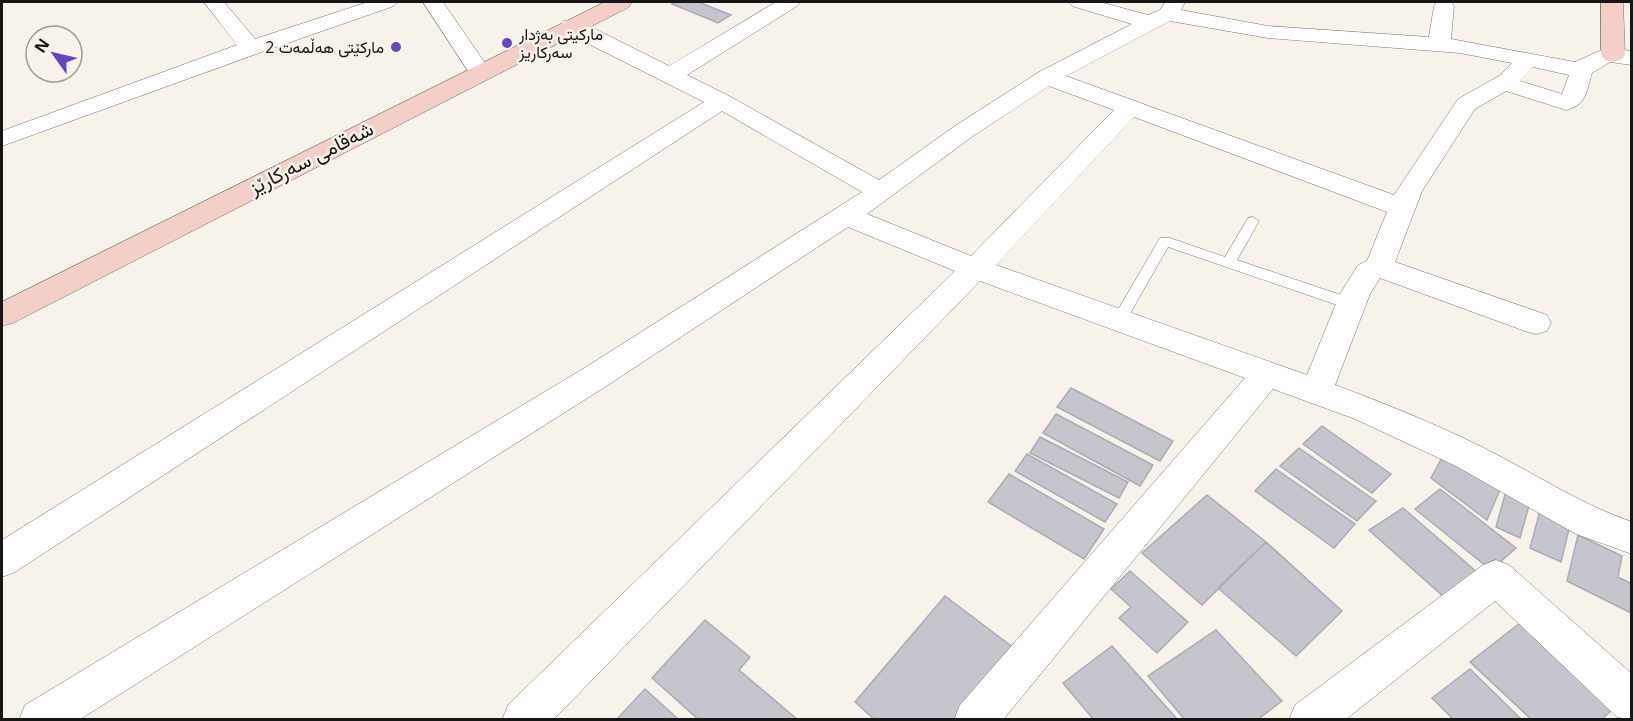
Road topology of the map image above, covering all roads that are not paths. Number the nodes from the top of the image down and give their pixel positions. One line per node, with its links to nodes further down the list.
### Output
1 (214, 2): 12 (street)
2 (387, 2): 12 (street)
3 (433, 2): 16 (street)
4 (621, 2): 10 (main road, شەقامی سەرکارێز)
5 (790, 2): 17 (street)
6 (1079, 2): 9 (street)
7 (1612, 2): 13 (main road)
8 (1444, 6): 11 (street)
9 (1164, 13): 11 (street); 18 (street)
10 (571, 27): 16 (main road, شەقامی سەرکارێز); 17 (street)
11 (1439, 44): 14 (street)
12 (251, 48): 22 (street)
13 (1625, 55): 15 (street)
14 (1529, 59): 15 (street); 19 (street)
15 (1582, 69): 19 (street)
16 (480, 72): 31 (main road, شەقامی سەرکارێز)
17 (669, 76): 20 (street)
18 (1047, 77): 21 (street); 23 (street)
19 (1503, 83): 24 (street)
20 (721, 101): 23 (street); 37 (street)
21 (1128, 109): 24 (street); 29 (street)
22 (2, 139)
23 (880, 191): 25 (street)
24 (1403, 208): 28 (street)
25 (846, 216): 29 (street); 39 (street)
26 (1253, 220): 27 (lane)
27 (1229, 262): 30 (lane); 32 (lane)
28 (1379, 267): 30 (street); 33 (street)
29 (974, 268): 32 (street); 40 (street)
30 (1351, 304): 35 (street)
31 (2, 315)
32 (1119, 320): 34 (street)
33 (1536, 323)
34 (1268, 373): 35 (street); 41 (street)
35 (1317, 391): 36 (street)
36 (1632, 538)
37 (2, 560)
38 (1632, 702): 42 (street)
39 (40, 720)
40 (523, 720)
41 (975, 720)
42 (1310, 720)

